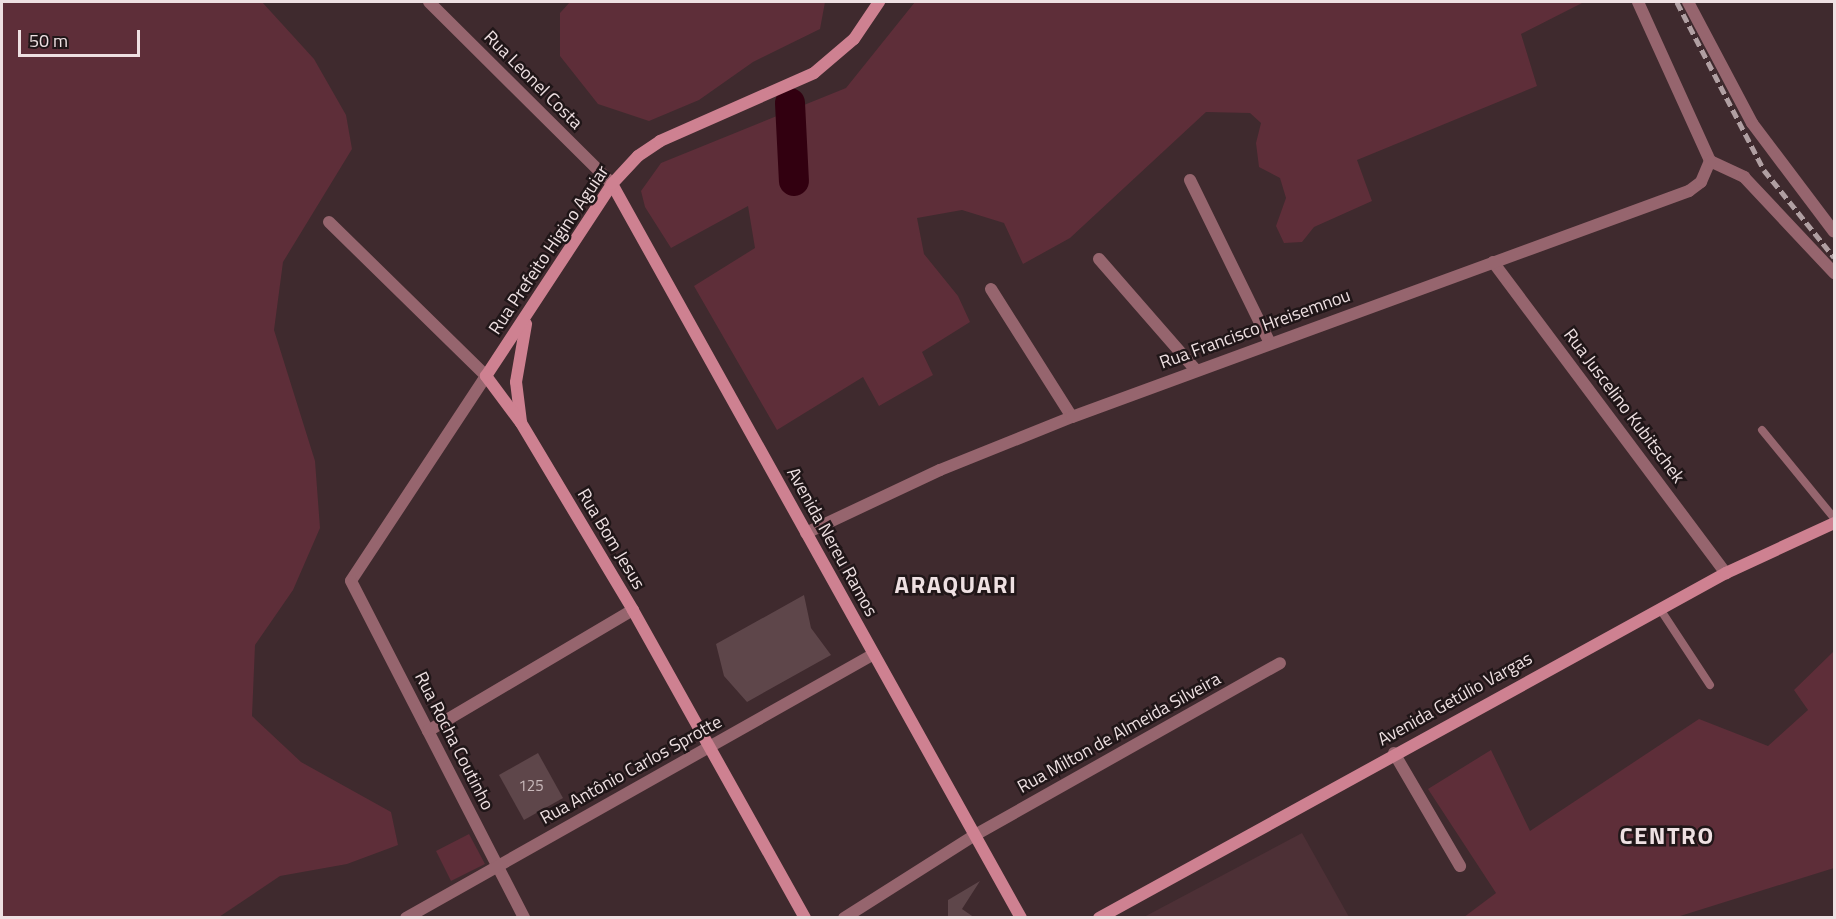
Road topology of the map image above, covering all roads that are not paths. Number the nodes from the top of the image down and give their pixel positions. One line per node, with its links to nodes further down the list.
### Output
1 (429, 2): 7 (street, Rua Leonel Costa)
2 (879, 2): 7 (main road, Rua Prefeito Higino Aguiar)
3 (1638, 2): 5 (street)
4 (1688, 2): 9 (street)
5 (1710, 161): 11 (street, Rua Francisco Hreisemnou); 12 (street)
6 (1190, 180): 15 (street)
7 (612, 184): 14 (main road, Rua Prefeito Higino Aguiar); 23 (main road, Avenida Nereu Ramos)
8 (329, 222): 17 (street, Rua Bom Jesus)
9 (1834, 232)
10 (1099, 259): 16 (street)
11 (1493, 262): 15 (street, Rua Francisco Hreisemnou); 24 (street, Rua Juscelino Kubitschek)
12 (1834, 273)
13 (991, 290): 18 (street)
14 (538, 296): 17 (main road, Rua Prefeito Higino Aguiar); 19 (main road)
15 (1270, 343): 16 (street, Rua Francisco Hreisemnou)
16 (1196, 370): 18 (street, Rua Francisco Hreisemnou)
17 (486, 376): 19 (main road, Rua Bom Jesus); 25 (street, Rua Prefeito Higino Aguiar)
18 (1072, 417): 23 (street, Rua Francisco Hreisemnou)
19 (521, 423): 27 (main road, Rua Bom Jesus)
20 (1762, 430): 21 (lane)
21 (1834, 518)
22 (1834, 523): 24 (main road, Avenida Getúlio Vargas)
23 (806, 533): 28 (main road, Avenida Nereu Ramos)
24 (1726, 573): 26 (main road, Avenida Getúlio Vargas)
25 (351, 581): 31 (street, Rua Rocha Coutinho)
26 (1660, 609): 30 (lane); 33 (main road, Avenida Getúlio Vargas)
27 (633, 610): 31 (street); 32 (main road, Rua Bom Jesus)
28 (874, 654): 32 (street, Rua Antônio Carlos Sprotte); 34 (main road, Avenida Nereu Ramos)
29 (1280, 663): 34 (street, Rua Milton de Almeida Silveira)
30 (1710, 685)
31 (428, 731): 35 (street, Rua Rocha Coutinho)
32 (711, 746): 35 (street, Rua Antônio Carlos Sprotte); 39 (main road, Rua Bom Jesus)
33 (1394, 753): 36 (street); 42 (main road, Avenida Getúlio Vargas)
34 (975, 835): 40 (street, Rua Milton de Almeida Silveira); 41 (main road, Avenida Nereu Ramos)
35 (498, 866): 37 (street, Rua Antônio Carlos Sprotte); 38 (street, Rua Rocha Coutinho)
36 (1460, 866)
37 (406, 918)
38 (524, 918)
39 (805, 918)
40 (844, 918)
41 (1021, 918)
42 (1099, 918)

